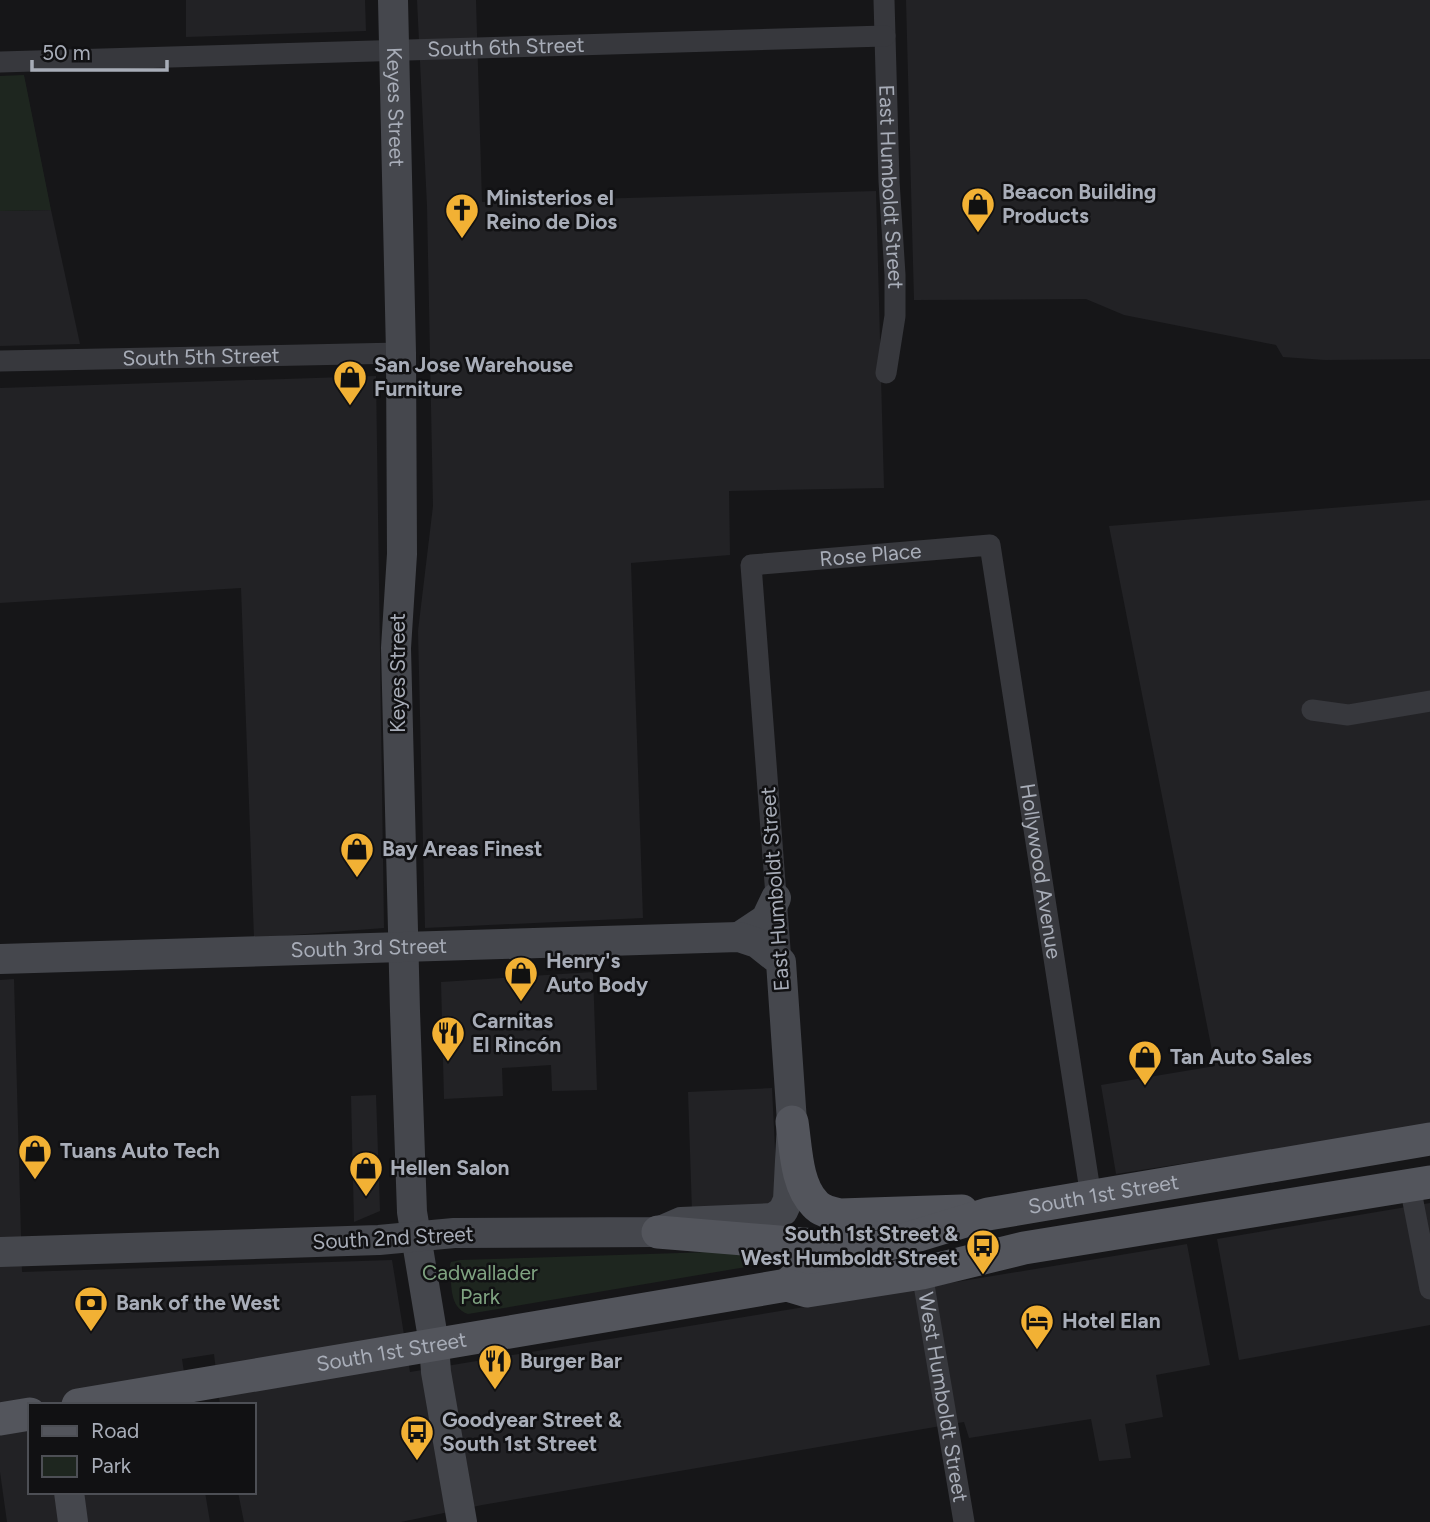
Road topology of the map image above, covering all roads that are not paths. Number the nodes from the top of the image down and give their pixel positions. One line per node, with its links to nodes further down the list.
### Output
1 (393, 0): 4 (street, Keyes Street)
2 (884, 0): 3 (street, East Humboldt Street)
3 (885, 36): 4 (street, South 6th Street); 8 (street, East Humboldt Street)
4 (395, 49): 5 (street, South 6th Street); 6 (street, Keyes Street)
5 (0, 62)
6 (401, 353): 7 (street, South 5th Street); 15 (street, Keyes Street)
7 (0, 361)
8 (886, 373)
9 (990, 545): 10 (street, Rose Place); 21 (street, Hollywood Avenue)
10 (751, 565): 13 (street, East Humboldt Street)
11 (1430, 701): 12 (street)
12 (1312, 710)
13 (776, 898): 14 (street); 17 (street, East Humboldt Street)
14 (739, 937): 15 (street, South 3rd Street); 17 (street)
15 (405, 946): 16 (street, South 3rd Street); 25 (street, Keyes Street)
16 (0, 959)
17 (781, 962): 18 (street, East Humboldt Street)
18 (792, 1122): 22 (street, East Humboldt Street); 23 (main road)
19 (1430, 1139): 21 (main road, South 1st Street)
20 (1420, 1184): 26 (main road, South 1st Street); 31 (street)
21 (1091, 1197): 23 (main road, South 1st Street)
22 (783, 1211): 24 (street, South 2nd Street)
23 (988, 1214): 27 (main road, South 1st Street)
24 (658, 1232): 25 (street, South 2nd Street); 27 (main road)
25 (416, 1235): 28 (street, South 2nd Street); 32 (street, Keyes Street)
26 (1024, 1248): 27 (main road); 29 (main road, South 1st Street)
27 (867, 1250): 30 (main road, South 1st Street)
28 (0, 1252)
29 (922, 1273): 30 (main road, South 1st Street); 39 (street, West Humboldt Street)
30 (787, 1285): 32 (main road, South 1st Street)
31 (1430, 1289)
32 (434, 1344): 33 (main road, South 1st Street); 38 (street, Keyes Street)
33 (90, 1403)
34 (28, 1414): 35 (main road)
35 (0, 1419)
36 (69, 1494): 37 (street)
37 (73, 1522)
38 (462, 1522)
39 (964, 1522)

